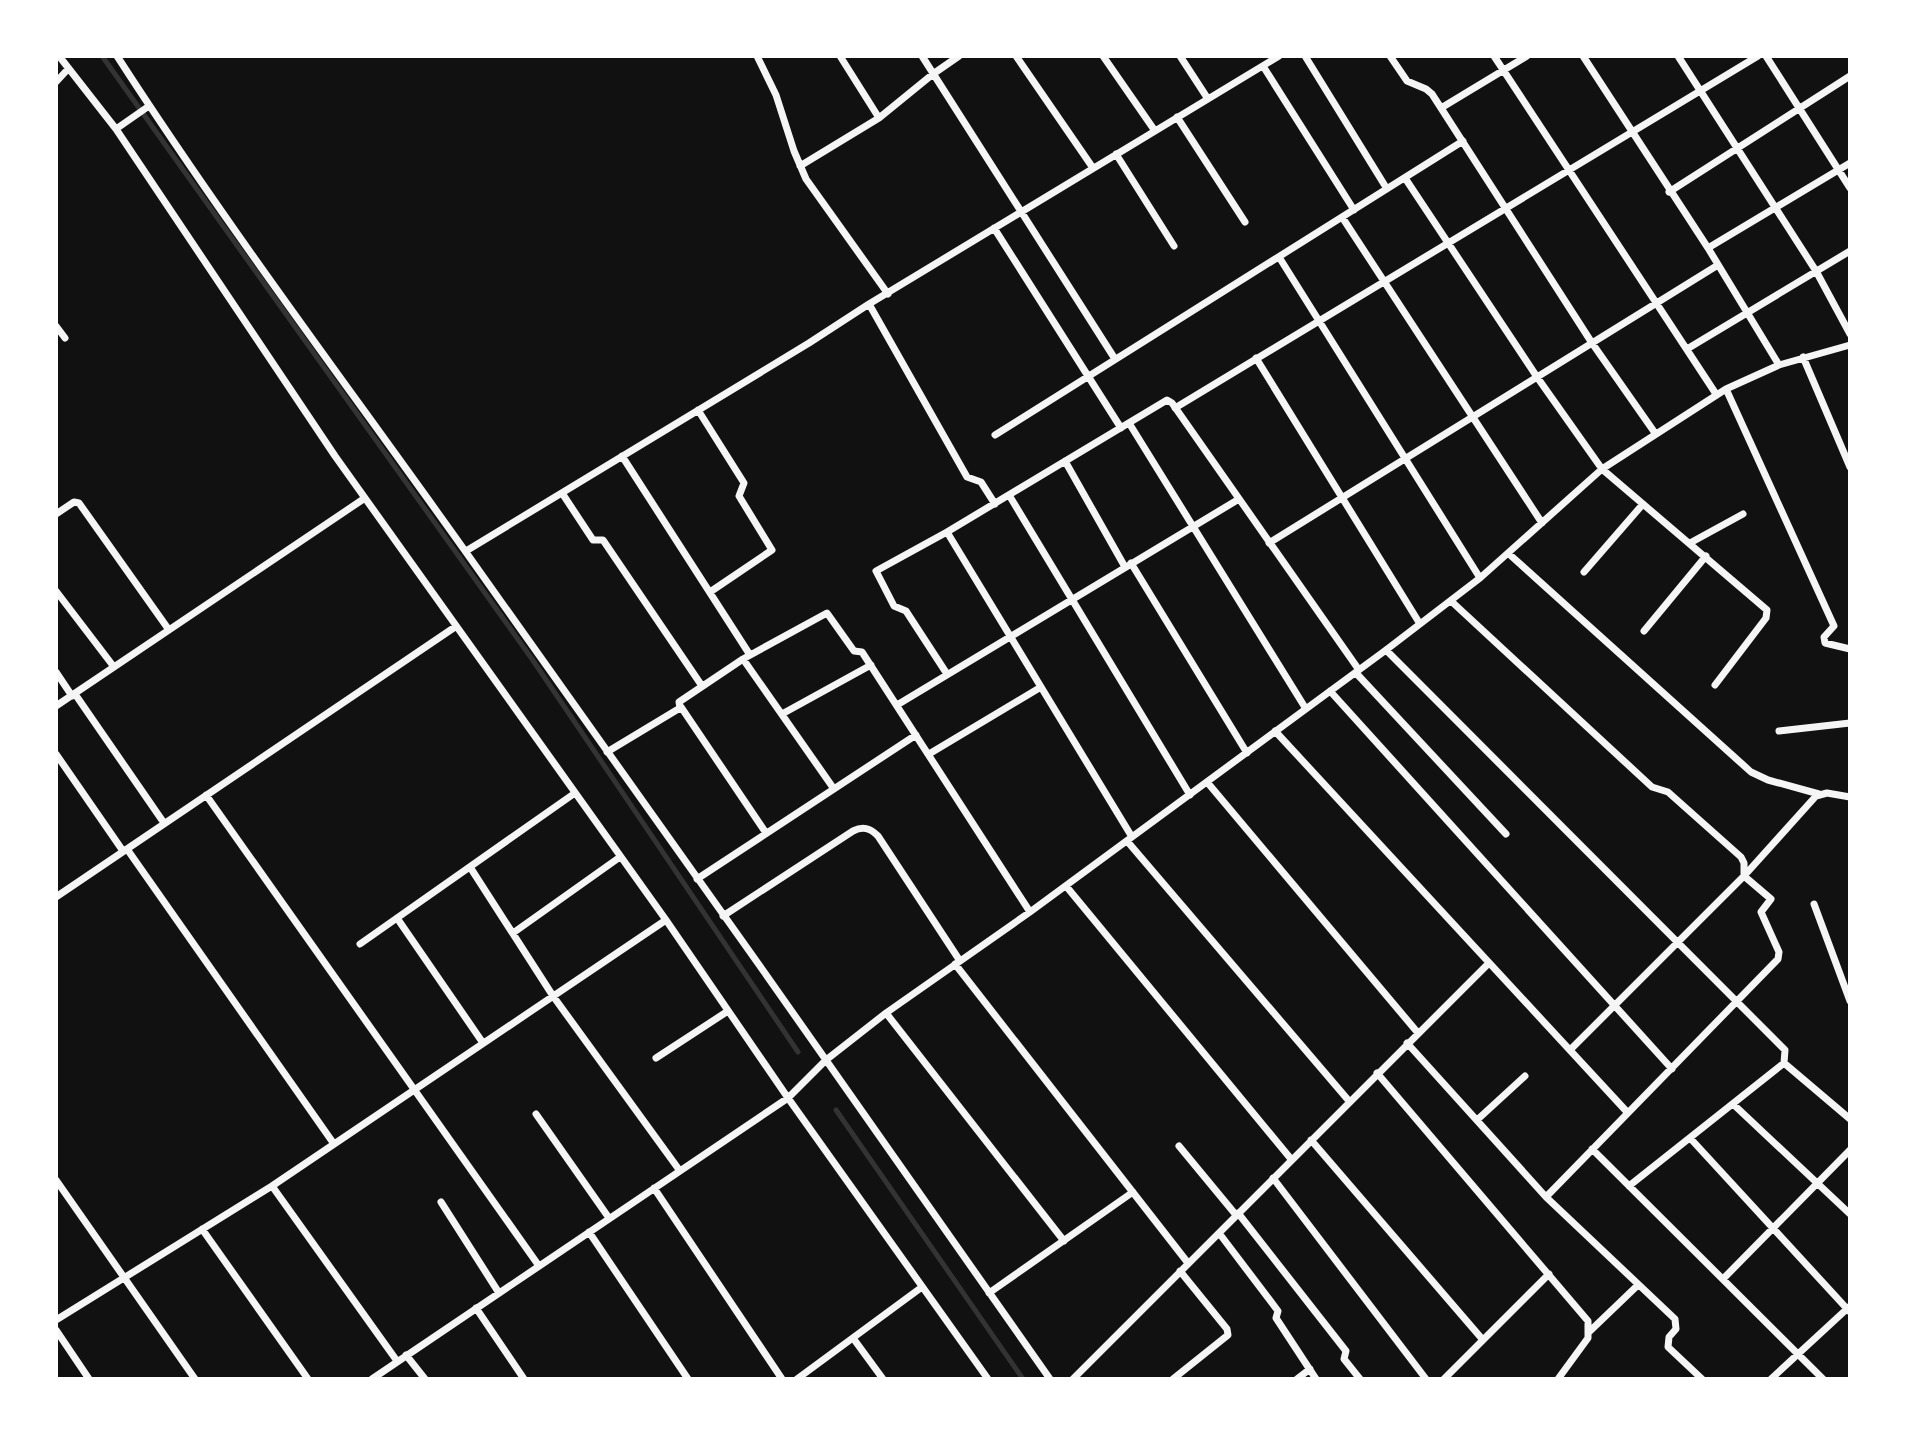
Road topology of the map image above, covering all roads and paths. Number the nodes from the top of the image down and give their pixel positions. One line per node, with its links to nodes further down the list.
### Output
1 (58, 56): 20 (street)
2 (117, 56): 27 (street)
3 (757, 56): 39 (street)
4 (840, 56): 31 (street)
5 (922, 56): 22 (street)
6 (959, 56): 22 (street)
7 (1016, 56): 40 (street)
8 (1103, 56): 33 (street)
9 (1180, 56): 26 (street)
10 (1279, 56): 19 (street)
11 (1304, 56): 44 (street)
12 (1390, 56): 28 (street)
13 (1494, 56): 21 (street)
14 (1527, 56): 21 (street)
15 (1583, 56): 34 (street)
16 (1678, 56): 25 (street)
17 (1758, 56): 25 (street)
18 (1766, 56): 29 (street)
19 (1264, 62): 26 (street); 49 (street)
20 (68, 69): 24 (street); 32 (street)
21 (1503, 70): 28 (street); 41 (street)
22 (933, 74): 31 (street); 50 (street)
23 (1850, 76): 29 (street)
24 (56, 82)
25 (1700, 91): 34 (street); 36 (street)
26 (1208, 99): 30 (street)
27 (149, 106): 32 (street); 107 (street)
28 (1441, 108): 35 (street)
29 (1800, 108): 36 (street); 42 (street)
30 (1177, 117): 33 (street); 52 (street)
31 (879, 118): 39 (street)
32 (116, 129): 95 (street)
33 (1155, 131): 37 (street)
34 (1631, 133): 41 (street); 46 (street)
35 (1463, 141): 43 (street); 47 (street)
36 (1737, 148): 46 (street); 48 (street)
37 (1116, 154): 40 (street); 55 (street)
38 (1850, 163): 42 (street)
39 (800, 166): 62 (street)
40 (1093, 168): 50 (street)
41 (1568, 170): 47 (street); 64 (street)
42 (1839, 170): 45 (street); 48 (street)
43 (1405, 178): 44 (street); 54 (street)
44 (1387, 188): 49 (street)
45 (1850, 188)
46 (1669, 192): 56 (street)
47 (1506, 208): 54 (street); 70 (street)
48 (1776, 208): 56 (street); 60 (street)
49 (1354, 210): 51 (street)
50 (1022, 211): 53 (street); 75 (street)
51 (1342, 217): 58 (street); 61 (street)
52 (1245, 222)
53 (994, 228): 62 (street); 77 (street)
54 (1447, 243): 61 (street); 78 (street)
55 (1174, 246)
56 (1708, 248): 59 (street)
57 (1850, 251): 60 (street)
58 (1279, 257): 66 (street); 75 (street)
59 (1718, 265): 64 (street); 65 (street)
60 (1816, 271): 65 (street); 68 (street)
61 (1384, 281): 66 (street); 83 (street)
62 (888, 294): 63 (street)
63 (869, 303): 82 (street); 99 (street)
64 (1656, 303): 70 (street); 72 (street)
65 (1747, 314): 72 (street); 76 (street)
66 (1319, 321): 74 (street); 89 (street)
67 (56, 326): 69 (street)
68 (1850, 334)
69 (65, 338)
70 (1592, 343): 78 (street); 86 (street)
71 (1850, 345): 73 (street)
72 (1687, 349): 80 (street)
73 (1804, 357): 76 (street); 91 (street)
74 (1256, 358): 81 (street); 96 (street)
75 (1115, 359): 77 (street)
76 (1779, 365): 79 (street)
77 (1088, 376): 85 (street); 87 (street)
78 (1537, 377): 83 (street); 92 (street)
79 (1726, 389): 80 (street); 122 (street)
80 (1716, 394): 86 (street)
81 (1175, 408): 84 (street); 97 (street)
82 (698, 410): 88 (street); 114 (street)
83 (1472, 417): 89 (street); 102 (street)
84 (1129, 423): 85 (street); 103 (street)
85 (1121, 428): 90 (street)
86 (1655, 433): 92 (street)
87 (995, 435)
88 (622, 456): 93 (street); 114 (street)
89 (1405, 458): 96 (street); 112 (street)
90 (1065, 461): 94 (street); 110 (street)
91 (1850, 467)
92 (1602, 469): 98 (street); 102 (street)
93 (562, 493): 107 (street); 131 (street)
94 (1009, 495): 99 (street); 115 (street)
95 (365, 498): 118 (street); 119 (street)
96 (1341, 498): 105 (street); 117 (street)
97 (1239, 499): 103 (street); 105 (street)
98 (1643, 503): 106 (street); 111 (street)
99 (995, 504): 104 (street)
100 (56, 514): 119 (street)
101 (1743, 514): 106 (street)
102 (1542, 523): 108 (street)
103 (1192, 527): 110 (street); 138 (street)
104 (947, 532): 121 (street); 129 (street)
105 (1269, 543): 127 (street)
106 (1690, 543): 109 (street)
107 (466, 551): 144 (street)
108 (1509, 554): 112 (street); 151 (street)
109 (1706, 556): 120 (street); 130 (street)
110 (1128, 565): 115 (street); 145 (street)
111 (1584, 572)
112 (1480, 578): 116 (street)
113 (56, 591): 126 (street)
114 (710, 592): 124 (street)
115 (1071, 600): 121 (street); 153 (street)
116 (1451, 601): 117 (street); 162 (street)
117 (1420, 624): 123 (street)
118 (455, 627): 150 (street); 152 (street)
119 (169, 630): 126 (street)
120 (1644, 631)
121 (1010, 636): 129 (street); 132 (street)
122 (1850, 649)
123 (1386, 650): 127 (street); 172 (street)
124 (747, 657): 125 (street); 131 (street); 139 (street)
125 (870, 664): 135 (street); 139 (street)
126 (114, 667): 134 (street)
127 (1357, 671): 133 (street); 157 (street)
128 (56, 672): 134 (street)
129 (947, 674): 135 (street)
130 (1715, 685)
131 (702, 686): 137 (street)
132 (1041, 687): 147 (street); 158 (street)
133 (1330, 691): 138 (street); 179 (street)
134 (74, 695): 136 (street); 155 (street)
135 (897, 705): 143 (street)
136 (56, 706)
137 (681, 707): 144 (street); 156 (street)
138 (1306, 709): 142 (street)
139 (782, 713): 149 (street)
140 (1850, 723): 141 (street)
141 (1779, 731)
142 (1275, 732): 145 (street); 174 (street)
143 (916, 735): 147 (street); 149 (street)
144 (607, 752): 163 (street)
145 (1247, 752): 148 (street)
146 (56, 754): 159 (street)
147 (929, 754): 167 (street)
148 (1207, 782): 153 (street); 182 (street)
149 (834, 789): 156 (street)
150 (575, 793): 160 (street); 161 (street)
151 (1819, 794): 154 (street); 162 (street)
152 (206, 795): 155 (street); 192 (street)
153 (1190, 795): 158 (street)
154 (1850, 797)
155 (164, 823): 159 (street)
156 (766, 833): 163 (street)
157 (1506, 834)
158 (1130, 839): 164 (street); 194 (street)
159 (125, 850): 165 (street); 202 (street)
160 (620, 857): 170 (street); 171 (street)
161 (470, 867): 169 (street); 171 (street)
162 (1744, 876): 172 (street); 178 (street)
163 (697, 879): 168 (street)
164 (1066, 886): 167 (street); 206 (street)
165 (57, 893)
166 (1814, 904): 177 (street)
167 (1030, 912): 175 (street)
168 (723, 916): 175 (street); 187 (street)
169 (397, 918): 173 (street); 183 (street)
170 (666, 920): 176 (street); 180 (street)
171 (513, 933): 176 (street)
172 (1678, 943): 178 (street); 179 (street)
173 (360, 944)
174 (1489, 962): 182 (street); 185 (street)
175 (958, 963): 181 (street); 214 (street)
176 (554, 996): 183 (street); 207 (street)
177 (1850, 1001)
178 (1737, 1002): 188 (street); 189 (street)
179 (1615, 1006): 185 (street); 189 (street)
180 (728, 1011): 186 (street); 193 (street)
181 (886, 1013): 187 (street); 224 (street)
182 (1418, 1033): 184 (street)
183 (483, 1043): 192 (street)
184 (1407, 1043): 190 (street); 199 (street)
185 (1570, 1050): 196 (street)
186 (656, 1058)
187 (826, 1060): 193 (street); 234 (street)
188 (1784, 1063): 195 (street); 198 (street)
189 (1671, 1069): 196 (street)
190 (1377, 1073): 194 (street); 228 (street)
191 (1525, 1076): 199 (street)
192 (414, 1089): 202 (street); 226 (street)
193 (788, 1098): 207 (street); 232 (street)
194 (1349, 1101): 201 (street)
195 (1733, 1104): 200 (street); 210 (street)
196 (1628, 1113): 204 (street)
197 (536, 1114): 219 (street)
198 (1850, 1119)
199 (1477, 1120): 215 (street)
200 (1689, 1138): 212 (street); 220 (street)
201 (1311, 1140): 206 (street); 241 (street)
202 (334, 1144): 211 (street)
203 (1179, 1146): 217 (street)
204 (1592, 1149): 212 (street); 215 (street)
205 (1850, 1150): 210 (street)
206 (1292, 1160): 208 (street)
207 (680, 1171): 213 (street)
208 (1273, 1178): 217 (street); 263 (street)
209 (56, 1180): 229 (street)
210 (1817, 1183): 218 (street); 220 (street)
211 (272, 1186): 221 (street); 244 (street)
212 (1629, 1186): 230 (street)
213 (654, 1188): 219 (street); 253 (street)
214 (1133, 1192): 224 (street); 225 (street)
215 (1546, 1197): 231 (street)
216 (441, 1202): 233 (street)
217 (1237, 1214): 223 (street); 262 (street)
218 (1850, 1214)
219 (609, 1218): 222 (street)
220 (1773, 1228): 230 (street); 236 (street)
221 (202, 1229): 229 (street); 248 (street)
222 (589, 1232): 226 (street); 252 (street)
223 (1219, 1233): 225 (street); 245 (street)
224 (1064, 1241): 234 (street)
225 (1188, 1263): 227 (street)
226 (539, 1266): 233 (street)
227 (1180, 1271): 258 (street); 259 (street)
228 (1549, 1274): 239 (street); 241 (street)
229 (124, 1277): 237 (street); 247 (street)
230 (1723, 1279): 242 (street)
231 (1638, 1284): 239 (street); 266 (street)
232 (922, 1287): 240 (street); 256 (street)
233 (499, 1293): 235 (street)
234 (989, 1293): 257 (street)
235 (476, 1308): 243 (street); 251 (street)
236 (1849, 1309): 242 (street)
237 (56, 1320)
238 (56, 1330): 246 (street)
239 (1589, 1332): 265 (street)
240 (853, 1338): 254 (street); 255 (street)
241 (1483, 1340): 264 (street)
242 (1798, 1353): 267 (street); 268 (street)
243 (407, 1355): 244 (street); 250 (street)
244 (397, 1361): 249 (street)
245 (1310, 1369): 260 (street); 261 (street)
246 (89, 1379)
247 (195, 1379)
248 (308, 1379)
249 (372, 1379)
250 (425, 1379)
251 (524, 1379)
252 (688, 1379)
253 (782, 1379)
254 (797, 1379)
255 (883, 1379)
256 (988, 1379)
257 (1050, 1379)
258 (1073, 1379)
259 (1173, 1379)
260 (1297, 1379)
261 (1316, 1379)
262 (1360, 1379)
263 (1426, 1379)
264 (1444, 1379)
265 (1558, 1379)
266 (1702, 1379)
267 (1771, 1379)
268 (1823, 1379)

